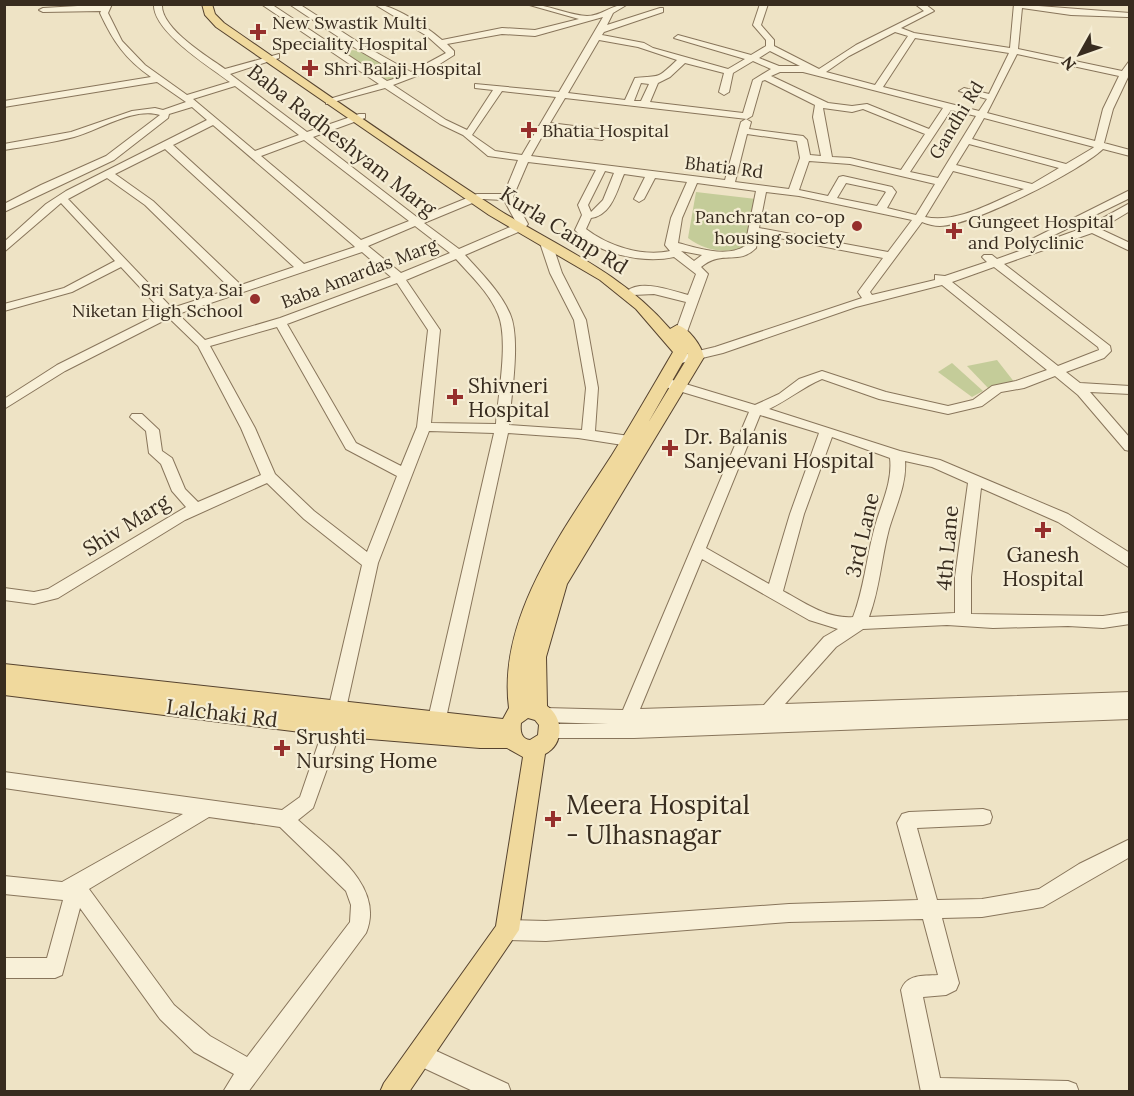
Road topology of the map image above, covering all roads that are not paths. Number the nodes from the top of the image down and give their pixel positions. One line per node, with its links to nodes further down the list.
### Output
1 (158, 4): 35 (street, Baba Radheshyam Marg)
2 (207, 4): 29 (main road, Kurla Camp Rd)
3 (217, 4): 29 (main road, Kurla Camp Rd)
4 (266, 4): 28 (street, Bhatia Rd)
5 (293, 4): 25 (street)
6 (378, 4): 24 (street)
7 (624, 4): 16 (street)
8 (919, 4): 20 (street)
9 (1118, 4): 18 (street)
10 (535, 5): 19 (street)
11 (1018, 5): 18 (street); 27 (street, Gandhi Rd)
12 (107, 6): 14 (street); 39 (street)
13 (595, 6): 16 (street)
14 (43, 10)
15 (660, 10): 21 (street)
16 (609, 12): 19 (street); 21 (street)
17 (762, 12): 26 (street)
18 (1128, 17)
19 (586, 18): 21 (street); 24 (street)
20 (895, 29): 22 (street); 36 (street)
21 (600, 30): 31 (street); 49 (street)
22 (913, 35): 27 (street); 45 (street)
23 (678, 38): 30 (street)
24 (441, 43): 37 (street)
25 (358, 46): 28 (street); 37 (street)
26 (770, 47): 30 (street); 36 (street)
27 (1014, 51): 40 (street); 50 (street, Gandhi Rd)
28 (339, 53): 43 (street, Bhatia Rd)
29 (272, 57): 35 (street); 52 (main road, Kurla Camp Rd)
30 (752, 57): 33 (street); 34 (street)
31 (684, 59): 34 (street); 41 (street)
32 (1130, 63): 40 (street)
33 (778, 69): 36 (street); 38 (street)
34 (729, 72): 48 (street)
35 (223, 73): 42 (street, Baba Radheshyam Marg)
36 (820, 73): 45 (street)
37 (409, 75): 43 (street)
38 (764, 76): 55 (street); 59 (street)
39 (158, 79): 51 (street); 53 (street)
40 (1125, 79): 71 (street)
41 (654, 82): 54 (street); 56 (street)
42 (236, 83): 51 (street); 68 (street, Baba Radheshyam Marg)
43 (386, 83): 52 (street); 66 (street, Bhatia Rd)
44 (478, 86): 46 (street)
45 (878, 87): 57 (street)
46 (499, 89): 49 (street); 66 (street)
47 (964, 91): 50 (street)
48 (724, 92)
49 (561, 95): 54 (street); 63 (street)
50 (992, 97): 60 (street, Gandhi Rd)
51 (190, 100): 58 (street); 62 (street)
52 (333, 101): 61 (main road, Kurla Camp Rd)
53 (4, 104)
54 (628, 104): 56 (street)
55 (822, 104): 67 (street); 77 (street)
56 (644, 105): 59 (street)
57 (948, 108): 60 (street); 67 (street)
58 (164, 113): 72 (street); 99 (street)
59 (747, 116): 65 (street)
60 (981, 117): 69 (street, Gandhi Rd); 71 (street)
61 (358, 118): 68 (street); 94 (main road, Kurla Camp Rd)
62 (213, 121): 70 (street); 74 (street)
63 (542, 127): 64 (street); 76 (street)
64 (563, 130)
65 (743, 131): 75 (street); 87 (street)
66 (468, 134): 76 (street, Bhatia Rd)
67 (931, 134): 84 (street)
68 (305, 137): 74 (street); 104 (street, Baba Radheshyam Marg)
69 (965, 140): 78 (street, Gandhi Rd); 80 (street)
70 (166, 144): 82 (street); 119 (street)
71 (1101, 146): 73 (street); 80 (street, Bhatia Rd)
72 (4, 147)
73 (1130, 153)
74 (253, 154): 109 (street)
75 (805, 158): 77 (street); 90 (street)
76 (524, 159): 79 (street, Bhatia Rd); 92 (street)
77 (827, 159): 84 (street)
78 (950, 166): 86 (street, Gandhi Rd); 89 (street)
79 (602, 168): 81 (street, Bhatia Rd); 101 (street)
80 (1070, 168): 89 (street, Bhatia Rd)
81 (620, 171): 83 (street, Bhatia Rd); 101 (street)
82 (108, 174): 93 (street); 122 (street)
83 (651, 174): 85 (street, Bhatia Rd); 95 (street)
84 (903, 174): 86 (street)
85 (693, 180): 87 (street, Bhatia Rd); 112 (street)
86 (941, 182): 102 (street, Gandhi Rd)
87 (729, 184): 88 (street, Bhatia Rd)
88 (762, 188): 90 (street, Bhatia Rd); 107 (street)
89 (1034, 188): 102 (street, Bhatia Rd)
90 (793, 192): 96 (street, Bhatia Rd)
91 (1130, 193): 103 (street)
92 (508, 197): 94 (street); 105 (street)
93 (62, 198): 97 (street); 117 (street)
94 (478, 198): 104 (street); 105 (main road, Kurla Camp Rd)
95 (639, 199)
96 (831, 199): 100 (street, Bhatia Rd); 100 (street)
97 (50, 206): 99 (street); 111 (street)
98 (1130, 206): 106 (street)
99 (5, 208)
100 (880, 211): 102 (street, Bhatia Rd)
101 (587, 215): 112 (street)
102 (918, 220): 115 (street, Gandhi Rd)
103 (1077, 221): 106 (street); 116 (street)
104 (416, 222): 109 (street); 113 (street, Baba Radheshyam Marg)
105 (521, 226): 108 (main road, Kurla Camp Rd); 113 (street, Baba Amardas Marg); 123 (main road, Kurla Camp Rd)
106 (1092, 229): 110 (street); 116 (street)
107 (753, 230): 114 (street); 115 (street)
108 (546, 243): 129 (main road, Kurla Camp Rd); 142 (street)
109 (361, 246): 119 (street); 120 (street)
110 (1130, 248)
111 (4, 249)
112 (674, 249): 114 (street); 118 (street)
113 (458, 254): 120 (street, Baba Amardas Marg); 140 (street, Baba Radheshyam Marg)
114 (712, 254): 118 (street)
115 (889, 256): 124 (street, Gandhi Rd)
116 (991, 260): 121 (street); 132 (street)
117 (122, 262): 126 (street); 127 (street)
118 (694, 266): 125 (street)
119 (303, 269): 122 (street)
120 (399, 278): 128 (street, Baba Amardas Marg); 139 (street)
121 (940, 278): 124 (street); 132 (street)
122 (238, 289): 127 (street)
123 (633, 291): 125 (street); 129 (main road, Kurla Camp Rd)
124 (866, 295): 131 (street)
125 (692, 300): 129 (street)
126 (4, 308)
127 (170, 313): 130 (street); 136 (street)
128 (281, 322): 130 (street, Baba Amardas Marg); 146 (street)
129 (675, 334): 131 (main road, Kurla Camp Rd)
130 (203, 344): 147 (street)
131 (687, 354): 133 (main road)
132 (1058, 372): 134 (street); 137 (street)
133 (671, 384): 137 (street); 143 (main road); 167 (main road)
134 (1077, 387): 135 (street); 144 (street)
135 (1130, 390)
136 (4, 405)
137 (756, 410): 141 (street); 150 (street)
138 (137, 417): 149 (street)
139 (424, 427): 140 (street); 146 (street)
140 (502, 428): 142 (street); 168 (street, Baba Radheshyam Marg)
141 (827, 431): 145 (street); 154 (street)
142 (588, 435): 143 (street)
143 (629, 441): 167 (main road)
144 (1130, 447)
145 (897, 455): 148 (street); 157 (street, 3rd Lane)
146 (405, 474): 151 (street)
147 (269, 477): 149 (street, Shiv Marg); 151 (street)
148 (975, 481): 152 (street); 156 (street, 4th Lane)
149 (195, 508): 153 (street, Shiv Marg)
150 (699, 550): 154 (street); 166 (street)
151 (370, 562): 164 (street)
152 (1130, 562)
153 (4, 594)
154 (774, 594): 157 (street)
155 (1130, 618): 156 (street)
156 (963, 620): 157 (street)
157 (859, 623): 165 (street)
158 (4, 672): 160 (main road, Lalchaki Rd)
159 (4, 687): 160 (main road, Lalchaki Rd)
160 (108, 692): 164 (main road, Lalchaki Rd)
161 (1130, 699): 162 (street)
162 (1106, 706): 163 (street); 165 (street)
163 (1130, 711)
164 (335, 718): 168 (main road, Lalchaki Rd); 172 (street)
165 (762, 720): 166 (street)
166 (626, 724): 167 (street)
167 (530, 726): 168 (main road, Lalchaki Rd); 177 (main road)
168 (435, 727)
169 (4, 780): 170 (street)
170 (207, 809): 172 (street); 175 (street)
171 (983, 817): 176 (street)
172 (285, 819): 180 (street)
173 (1130, 848): 176 (street)
174 (4, 885): 175 (street)
175 (76, 886): 178 (street); 180 (street)
176 (929, 910): 177 (street); 181 (street)
177 (507, 930): 179 (main road)
178 (4, 968)
179 (419, 1054): 183 (main road); 184 (street)
180 (250, 1072): 182 (street)
181 (932, 1090): 185 (street)
182 (234, 1092)
183 (393, 1092)
184 (500, 1092)
185 (1068, 1092)

